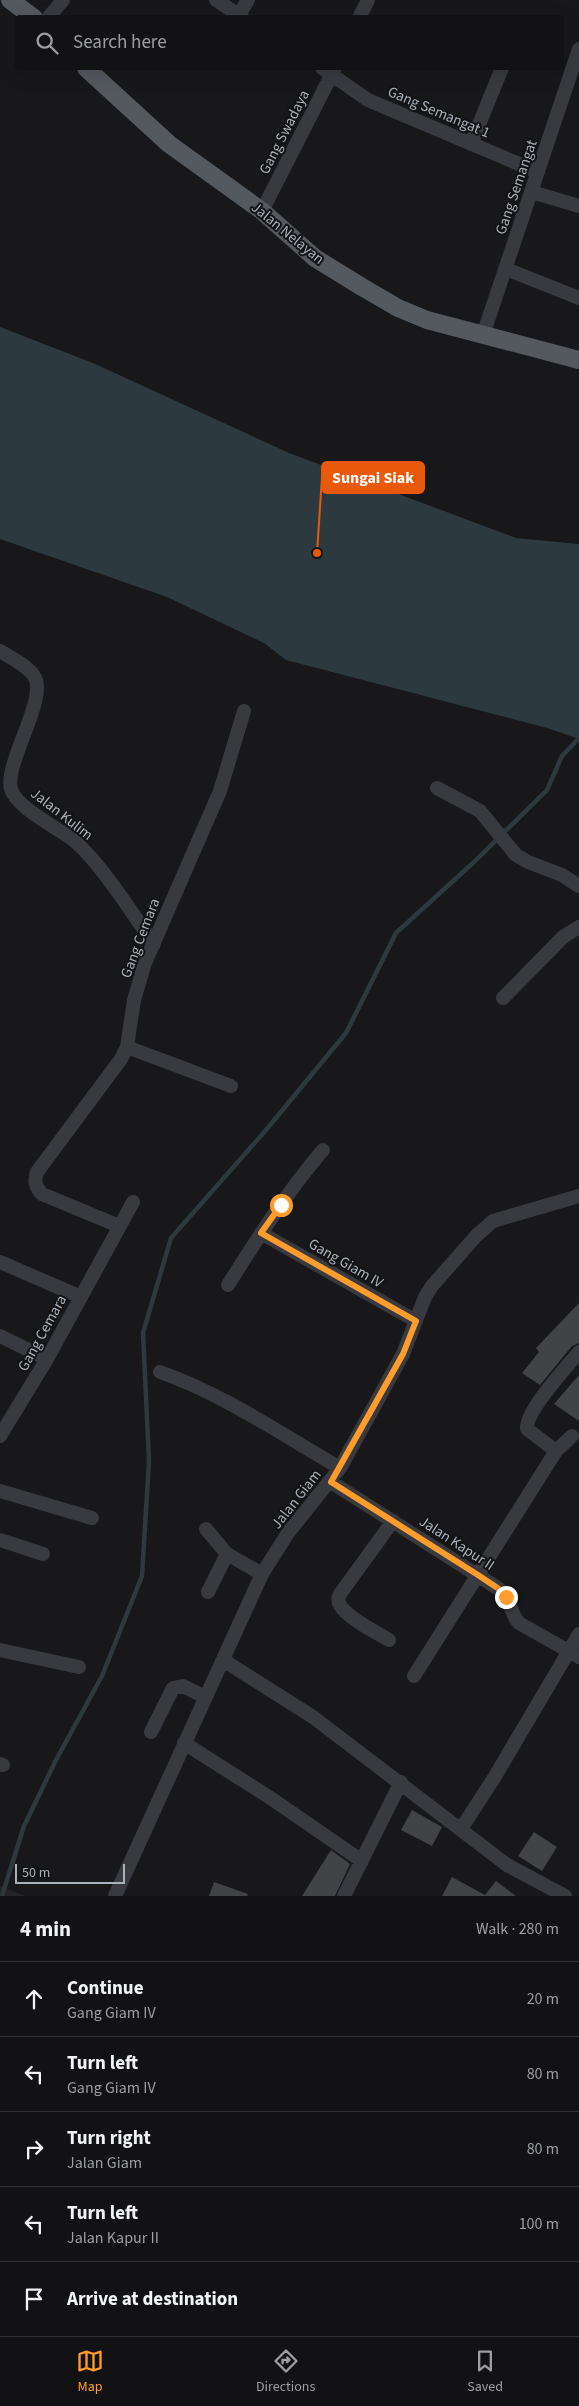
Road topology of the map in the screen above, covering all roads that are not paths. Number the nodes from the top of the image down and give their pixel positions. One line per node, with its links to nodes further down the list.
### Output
1 (10, 0): 6 (main road)
2 (63, 0): 7 (street)
3 (216, 0): 8 (street)
4 (248, 0): 9 (street)
5 (368, 0): 10 (street)
6 (30, 15)
7 (50, 15)
8 (239, 15)
9 (241, 15)
10 (360, 15)
11 (579, 49): 16 (street, Gang Semangat)
12 (88, 70): 19 (main road, Jalan Nelayan)
13 (329, 70): 15 (street, Gang Semangat 1); 19 (street, Gang Swadaya)
14 (501, 70): 15 (street)
15 (471, 144): 16 (street, Gang Semangat 1)
16 (538, 172): 17 (street, Gang Semangat)
17 (532, 192): 18 (street); 20 (street, Gang Semangat)
18 (579, 206)
19 (262, 212): 22 (main road, Jalan Nelayan)
20 (506, 269): 21 (street); 22 (street, Gang Semangat)
21 (579, 298)
22 (483, 335): 23 (main road, Jalan Nelayan)
23 (579, 360)
24 (0, 652): 29 (street, Jalan Kulim)
25 (244, 711): 29 (street, Gang Cemara)
26 (437, 788): 27 (street)
27 (579, 886)
28 (579, 927): 30 (street)
29 (154, 944): 31 (street, Gang Cemara)
30 (503, 998)
31 (127, 1047): 32 (street); 36 (street, Gang Cemara)
32 (231, 1086)
33 (323, 1150): 37 (street)
34 (579, 1196): 41 (street, Jalan Giam)
35 (133, 1202): 36 (street, Gang Cemara)
36 (119, 1226): 40 (street, Gang Cemara)
37 (261, 1233): 39 (street); 41 (street, Gang Giam IV)
38 (0, 1262): 40 (street, Gang Cemara)
39 (228, 1285)
40 (81, 1297): 44 (street, Gang Cemara)
41 (416, 1321): 49 (street, Jalan Giam)
42 (0, 1336): 44 (street)
43 (579, 1352): 48 (street)
44 (47, 1359): 46 (street, Gang Cemara)
45 (160, 1372): 49 (street)
46 (0, 1436)
47 (572, 1436): 48 (street)
48 (556, 1451): 59 (street)
49 (340, 1468): 50 (street, Jalan Giam)
50 (331, 1482): 53 (street, Jalan Kapur II); 58 (street, Jalan Giam)
51 (0, 1491): 52 (street)
52 (92, 1518)
53 (392, 1521): 59 (street, Jalan Kapur II); 62 (street)
54 (206, 1529): 57 (street)
55 (0, 1540): 56 (street)
56 (43, 1554)
57 (228, 1554): 58 (street); 60 (street)
58 (262, 1574): 65 (street, Jalan Giam)
59 (478, 1575): 64 (street, Jalan Kapur II); 67 (street)
60 (208, 1592)
61 (579, 1634): 64 (street)
62 (389, 1640)
63 (0, 1650): 66 (street)
64 (573, 1654): 72 (street)
65 (223, 1660): 68 (street, Jalan Giam); 71 (street)
66 (79, 1667)
67 (414, 1676)
68 (205, 1697): 69 (street); 70 (street, Jalan Giam)
69 (151, 1732)
70 (184, 1743): 73 (street); 74 (street, Jalan Giam)
71 (401, 1782): 72 (street); 73 (street)
72 (461, 1829): 76 (street)
73 (362, 1860): 75 (street)
74 (116, 1896)
75 (344, 1896)
76 (565, 1896)

